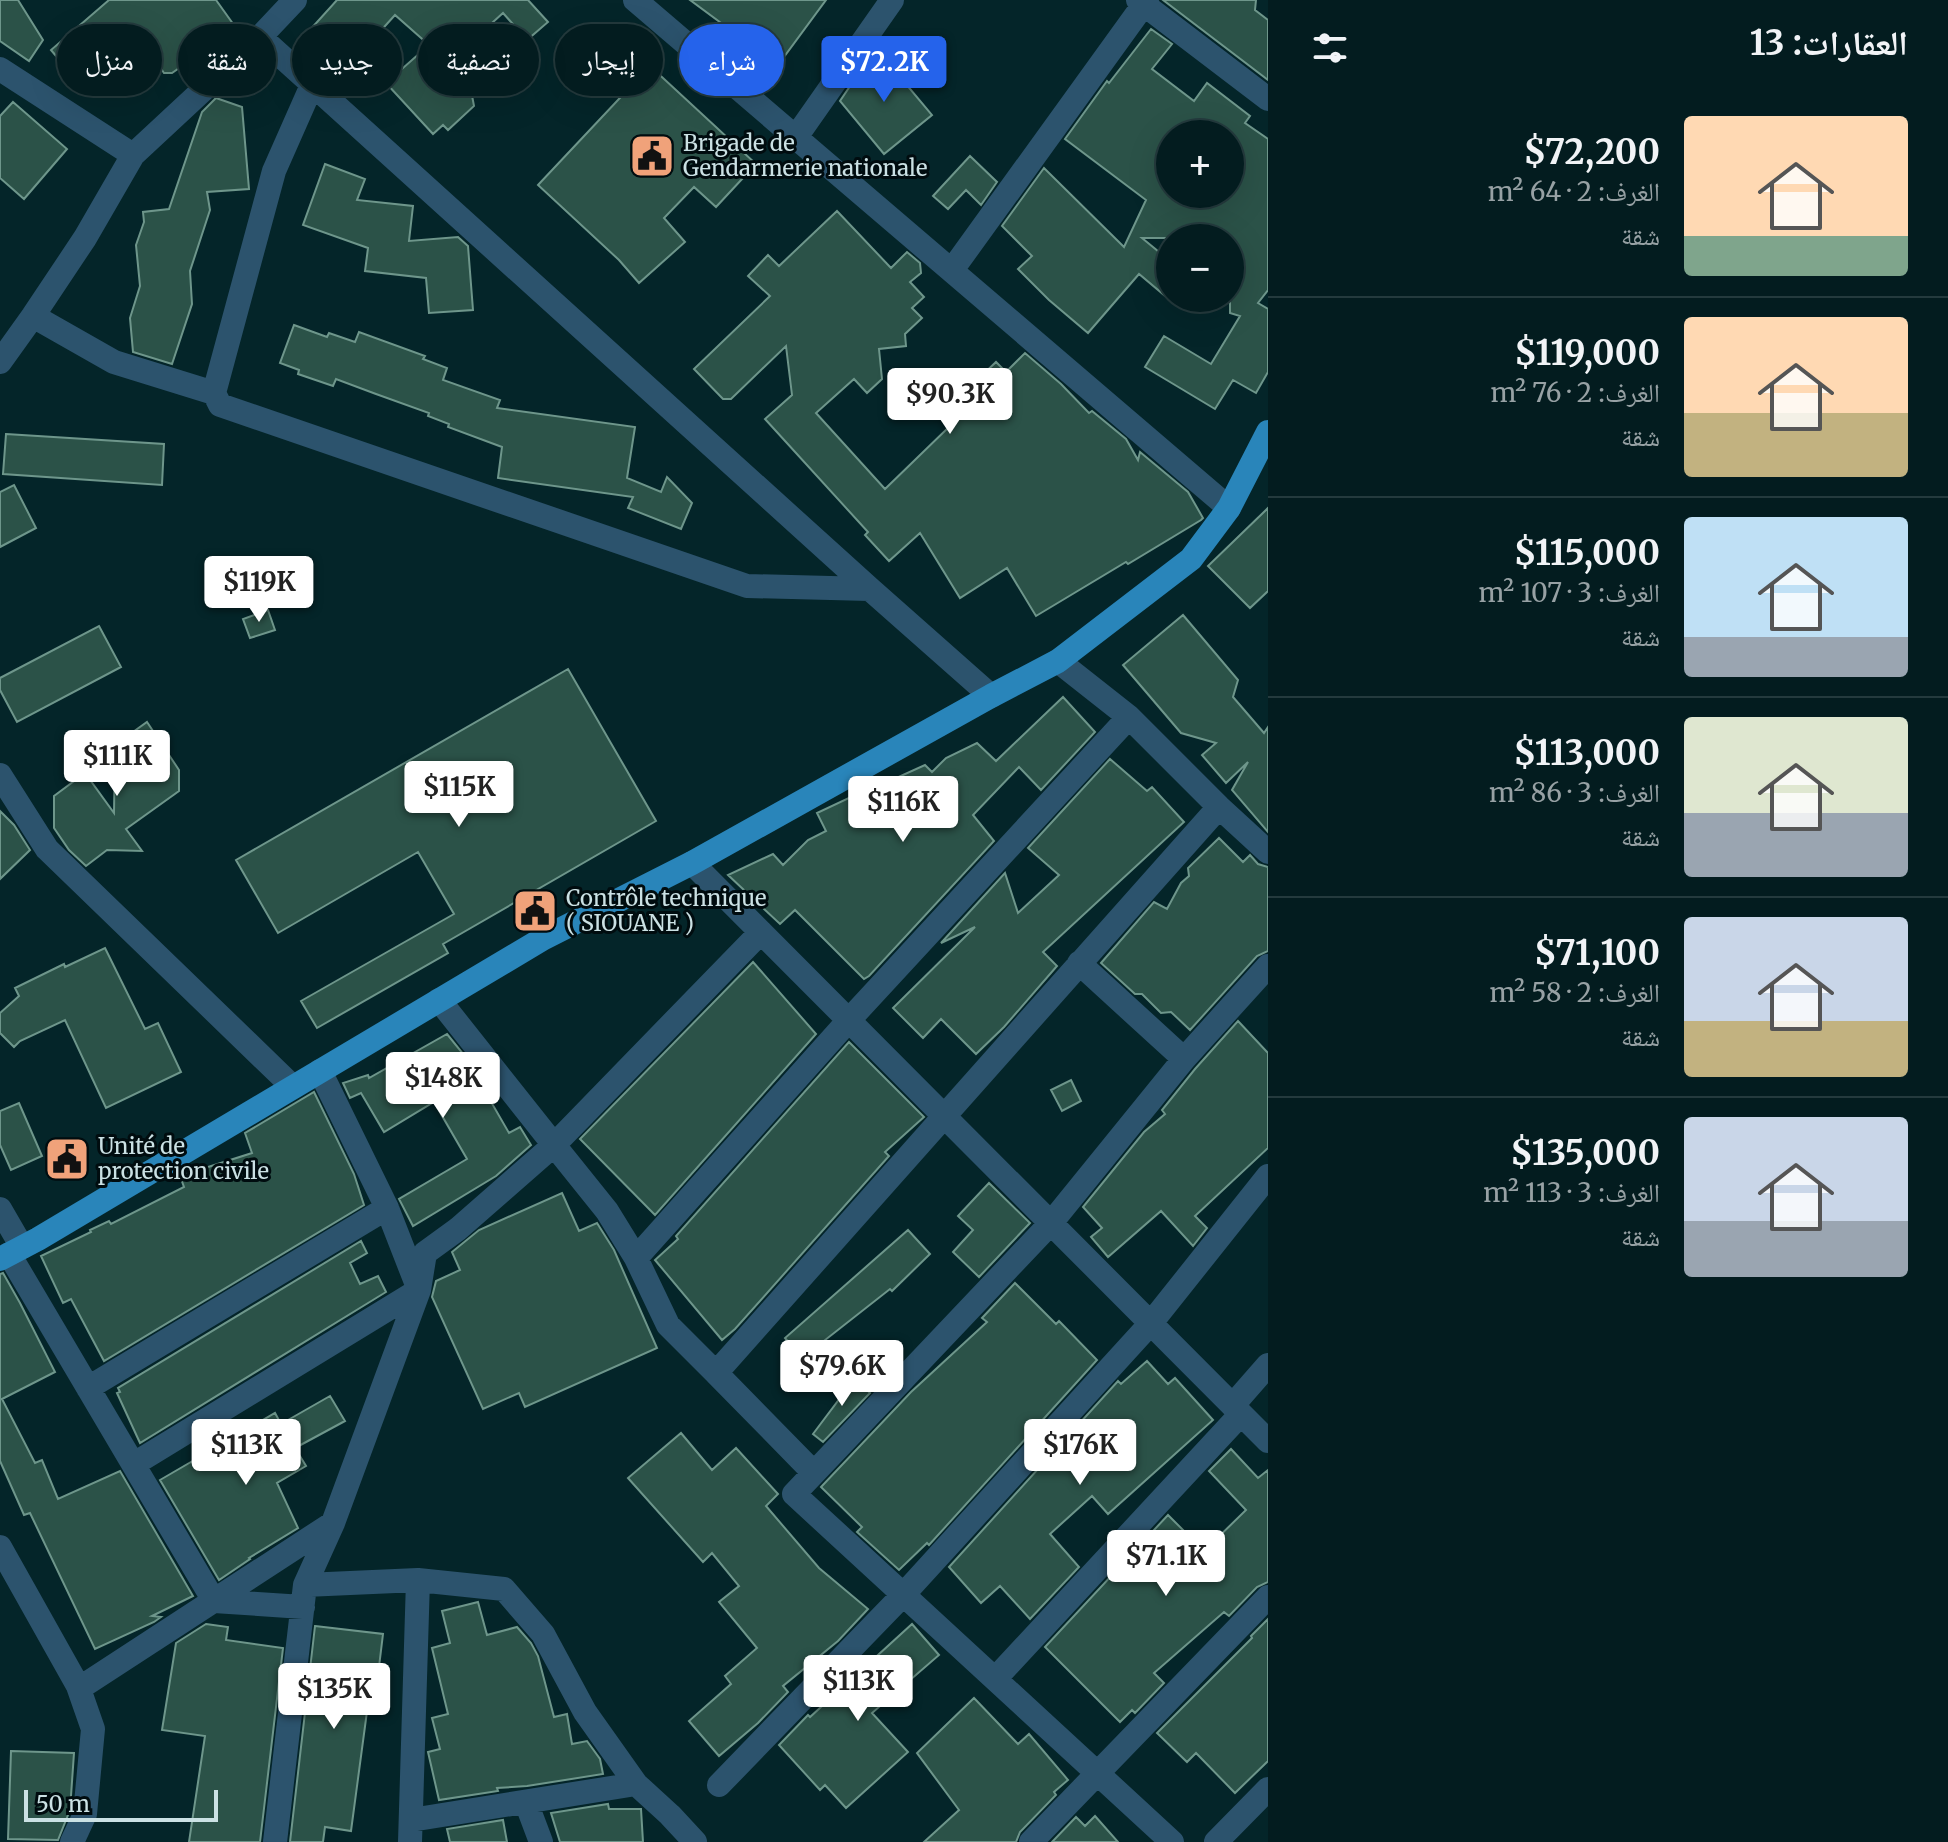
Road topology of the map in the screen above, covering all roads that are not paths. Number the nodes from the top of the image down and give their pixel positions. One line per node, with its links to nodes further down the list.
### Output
1 (295, 0): 5 (street)
2 (635, 0): 13 (street)
3 (892, 0): 13 (street)
4 (1143, 1): 12 (street); 15 (street)
5 (272, 24)
6 (276, 52): 7 (street)
7 (292, 67)
8 (7, 79): 14 (street)
9 (196, 96): 14 (street)
10 (307, 96): 18 (street)
11 (324, 96): 21 (street)
12 (1268, 99)
13 (796, 137): 15 (street)
14 (133, 155): 16 (street)
15 (952, 270): 20 (street)
16 (33, 316): 17 (street); 18 (street)
17 (0, 362)
18 (214, 393): 21 (street)
19 (1268, 432): 20 (main road)
20 (1229, 508): 22 (main road)
21 (870, 589): 23 (street)
22 (1058, 661): 23 (main road); 24 (street)
23 (991, 696): 28 (main road)
24 (1129, 717): 26 (street); 33 (street)
25 (0, 775): 36 (street)
26 (1219, 807): 27 (street); 30 (street)
27 (1268, 852)
28 (692, 863): 29 (street); 32 (main road)
29 (761, 932): 33 (street); 38 (street)
30 (1079, 963): 34 (street); 37 (street)
31 (1268, 966): 34 (street)
32 (439, 1000): 35 (main road); 38 (street)
33 (849, 1020): 37 (street); 44 (street)
34 (1184, 1059): 42 (street)
35 (320, 1071): 36 (main road); 40 (street)
36 (293, 1087): 43 (main road)
37 (943, 1115): 42 (street); 48 (street)
38 (554, 1145): 44 (street); 45 (street)
39 (1268, 1176): 46 (street)
40 (387, 1208): 45 (street); 49 (street)
41 (0, 1209): 43 (street)
42 (1051, 1223): 46 (street); 53 (street)
43 (10, 1253): 49 (street)
44 (636, 1258): 48 (street)
45 (419, 1290): 52 (street); 54 (street)
46 (1151, 1323): 50 (street); 57 (street)
47 (1268, 1365): 50 (street)
48 (716, 1373): 53 (street)
49 (88, 1388): 52 (street)
50 (1237, 1410): 51 (street); 61 (street)
51 (1268, 1441)
52 (134, 1464): 60 (street)
53 (814, 1473): 57 (street)
54 (333, 1523): 58 (street); 60 (street)
55 (0, 1547): 62 (street)
56 (418, 1580): 58 (street); 64 (street); 69 (street)
57 (903, 1595): 61 (street); 65 (street)
58 (304, 1596): 60 (street); 71 (street)
59 (1268, 1597): 63 (street)
60 (214, 1601): 62 (street)
61 (995, 1679): 63 (street)
62 (78, 1686): 70 (street)
63 (1097, 1773): 75 (street); 76 (street)
64 (636, 1784): 67 (street); 68 (street)
65 (719, 1785)
66 (1268, 1789): 77 (street)
67 (526, 1802): 69 (street); 72 (street)
68 (670, 1815): 73 (street); 74 (street)
69 (411, 1831)
70 (72, 1842)
71 (275, 1842)
72 (541, 1842)
73 (679, 1842)
74 (695, 1842)
75 (1031, 1842)
76 (1172, 1842)
77 (1216, 1842)

